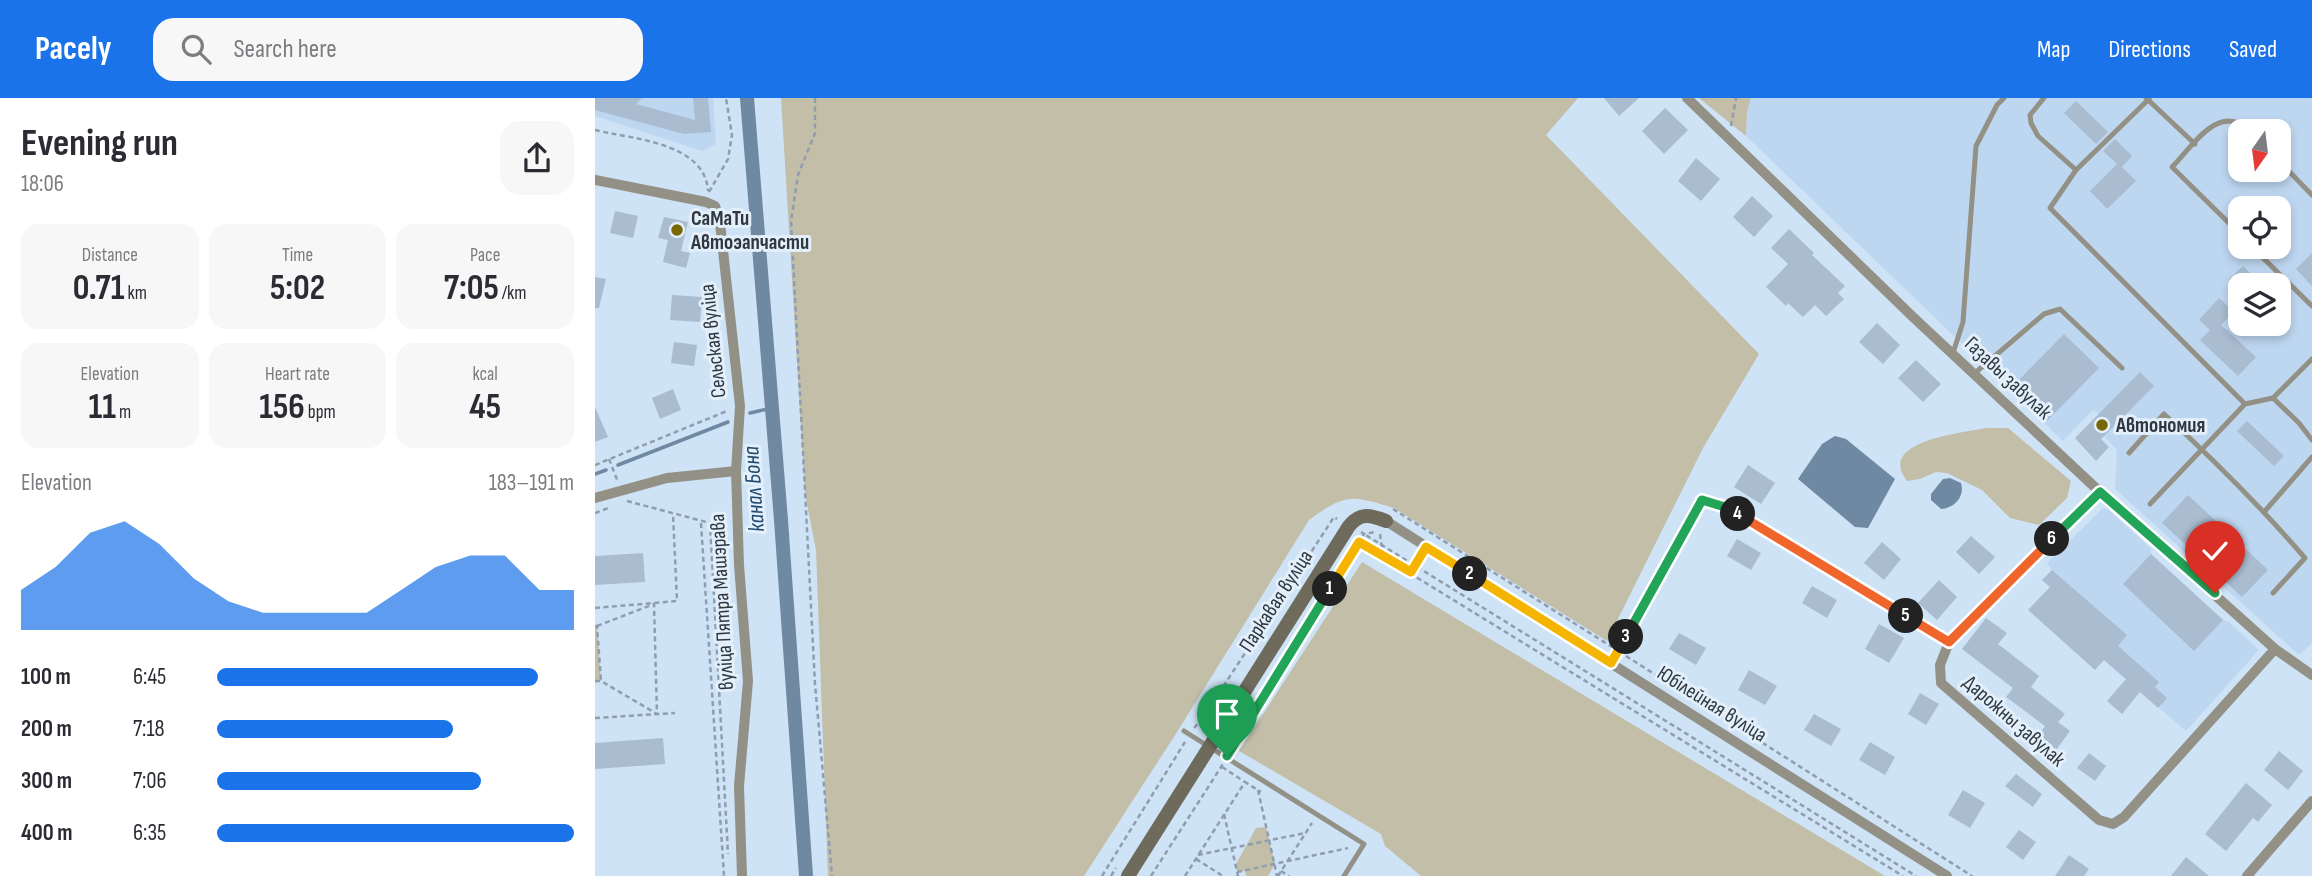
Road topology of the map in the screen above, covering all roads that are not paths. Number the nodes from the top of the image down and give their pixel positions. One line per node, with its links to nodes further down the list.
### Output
1 (1687, 98): 14 (street, Газавы завулак)
2 (2004, 98): 14 (lane)
3 (2044, 98): 7 (lane)
4 (2147, 99): 6 (lane); 7 (lane)
5 (2228, 121): 6 (lane)
6 (2195, 144): 11 (lane)
7 (2076, 170): 19 (lane)
8 (2291, 173): 10 (lane)
9 (595, 180): 24 (street, Сельская вуліца)
10 (2312, 195)
11 (2228, 222)
12 (2264, 259): 13 (lane)
13 (2312, 306)
14 (1953, 353): 17 (street, Газавы завулак)
15 (2312, 359): 18 (lane)
16 (2122, 368): 17 (lane)
17 (1975, 374): 25 (street, Газавы завулак)
18 (2273, 398): 19 (lane); 20 (lane)
19 (2245, 404): 21 (lane)
20 (2312, 440)
21 (2202, 449): 22 (lane); 27 (lane); 29 (lane)
22 (2129, 453)
23 (2312, 457): 29 (lane)
24 (736, 471): 26 (street); 39 (street, вуліца Пятра Машэрава)
25 (2100, 492): 32 (street); 33 (street, Газавы завулак)
26 (595, 498)
27 (2150, 504)
28 (1725, 507): 32 (street); 34 (lane)
29 (2265, 511): 31 (lane)
30 (1382, 526): 34 (street, Юбілейная вуліца); 37 (street, Паркавая вуліца)
31 (2273, 593)
32 (1949, 642): 33 (street, Дарожны завулак)
33 (2275, 649): 35 (street, Газавы завулак)
34 (1611, 663): 42 (street, Юбілейная вуліца)
35 (2312, 675)
36 (1187, 732): 37 (lane)
37 (1209, 746): 40 (street, Паркавая вуліца); 41 (lane)
38 (2312, 801): 43 (street)
39 (741, 876)
40 (1128, 876)
41 (1344, 876)
42 (1947, 876)
43 (2247, 876)

